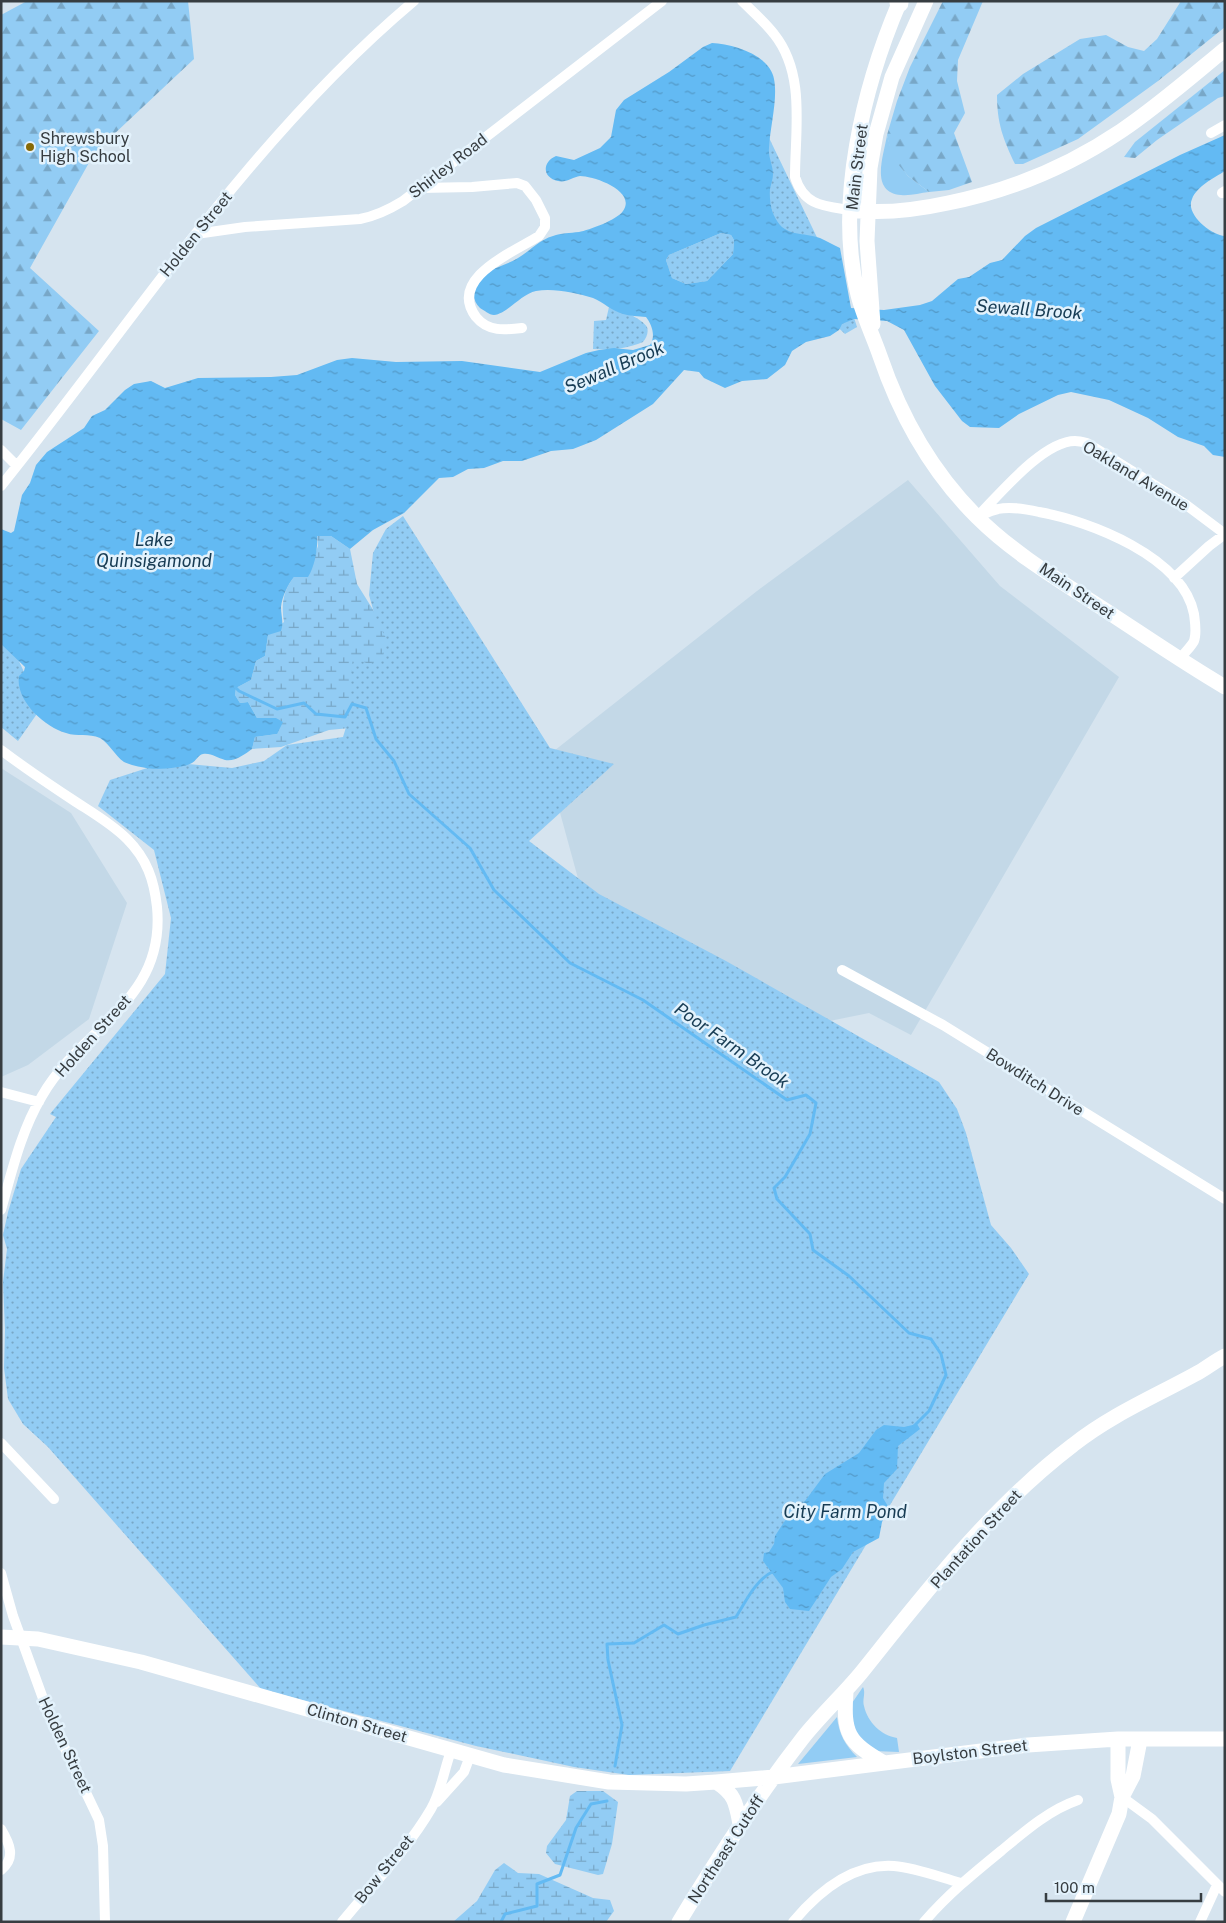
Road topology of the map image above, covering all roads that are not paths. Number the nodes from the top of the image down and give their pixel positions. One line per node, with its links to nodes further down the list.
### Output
1 (414, 1): 12 (street, Holden Street)
2 (662, 1): 9 (street, Shirley Road)
3 (742, 1): 10 (street)
4 (926, 1): 11 (main road, Main Street)
5 (899, 2): 10 (main road, Main Street)
6 (1225, 48): 11 (main road)
7 (1225, 126): 8 (street)
8 (1211, 133)
9 (420, 188): 12 (street, Shirley Road); 14 (street)
10 (850, 210): 11 (main road); 13 (main road, Main Street)
11 (867, 212): 13 (main road, Main Street)
12 (196, 234): 16 (street, Holden Street)
13 (865, 298): 18 (main road, Main Street)
14 (522, 328)
15 (1, 450): 16 (street)
16 (17, 466): 17 (street, Holden Street)
17 (1, 486)
18 (977, 517): 19 (street, Oakland Avenue); 20 (street); 21 (main road, Main Street)
19 (1225, 534): 20 (street)
20 (1174, 578): 21 (street)
21 (1180, 659): 22 (main road, Main Street)
22 (1221, 686)
23 (1, 750): 26 (street, Holden Street)
24 (842, 970): 27 (street, Bowditch Drive)
25 (1, 1092): 26 (street)
26 (38, 1102): 28 (street, Holden Street)
27 (1225, 1199)
28 (1, 1210)
29 (1225, 1356): 35 (main road, Plantation Street)
30 (1, 1443): 31 (street)
31 (54, 1498)
32 (1, 1572): 34 (street, Holden Street)
33 (1, 1637): 34 (main road, Clinton Street)
34 (21, 1638): 39 (main road, Clinton Street); 52 (street, Holden Street)
35 (846, 1692): 41 (main road); 42 (main road, Plantation Street)
36 (1118, 1739): 38 (main road, Boylston Street); 41 (main road, Boylston Street); 44 (main road)
37 (1225, 1739): 38 (main road, Boylston Street)
38 (1140, 1740): 44 (main road)
39 (451, 1751): 40 (main road, Clinton Street); 46 (street, Bow Street)
40 (470, 1756): 43 (main road, Clinton Street); 46 (street, Bow Street)
41 (884, 1763): 42 (main road, Boylston Street)
42 (774, 1777): 43 (main road, Boylston Street); 47 (main road, Northeast Cutoff)
43 (716, 1782): 47 (main road)
44 (1122, 1796): 51 (street); 57 (main road)
45 (1078, 1800): 50 (street)
46 (426, 1816): 53 (street, Bow Street)
47 (740, 1824): 54 (main road, Northeast Cutoff)
48 (1, 1829): 49 (street)
49 (2, 1869)
50 (961, 1883): 55 (street); 56 (street)
51 (1221, 1889): 58 (street)
52 (105, 1922)
53 (342, 1922)
54 (679, 1922)
55 (793, 1922)
56 (924, 1922)
57 (1073, 1922)
58 (1200, 1922)

